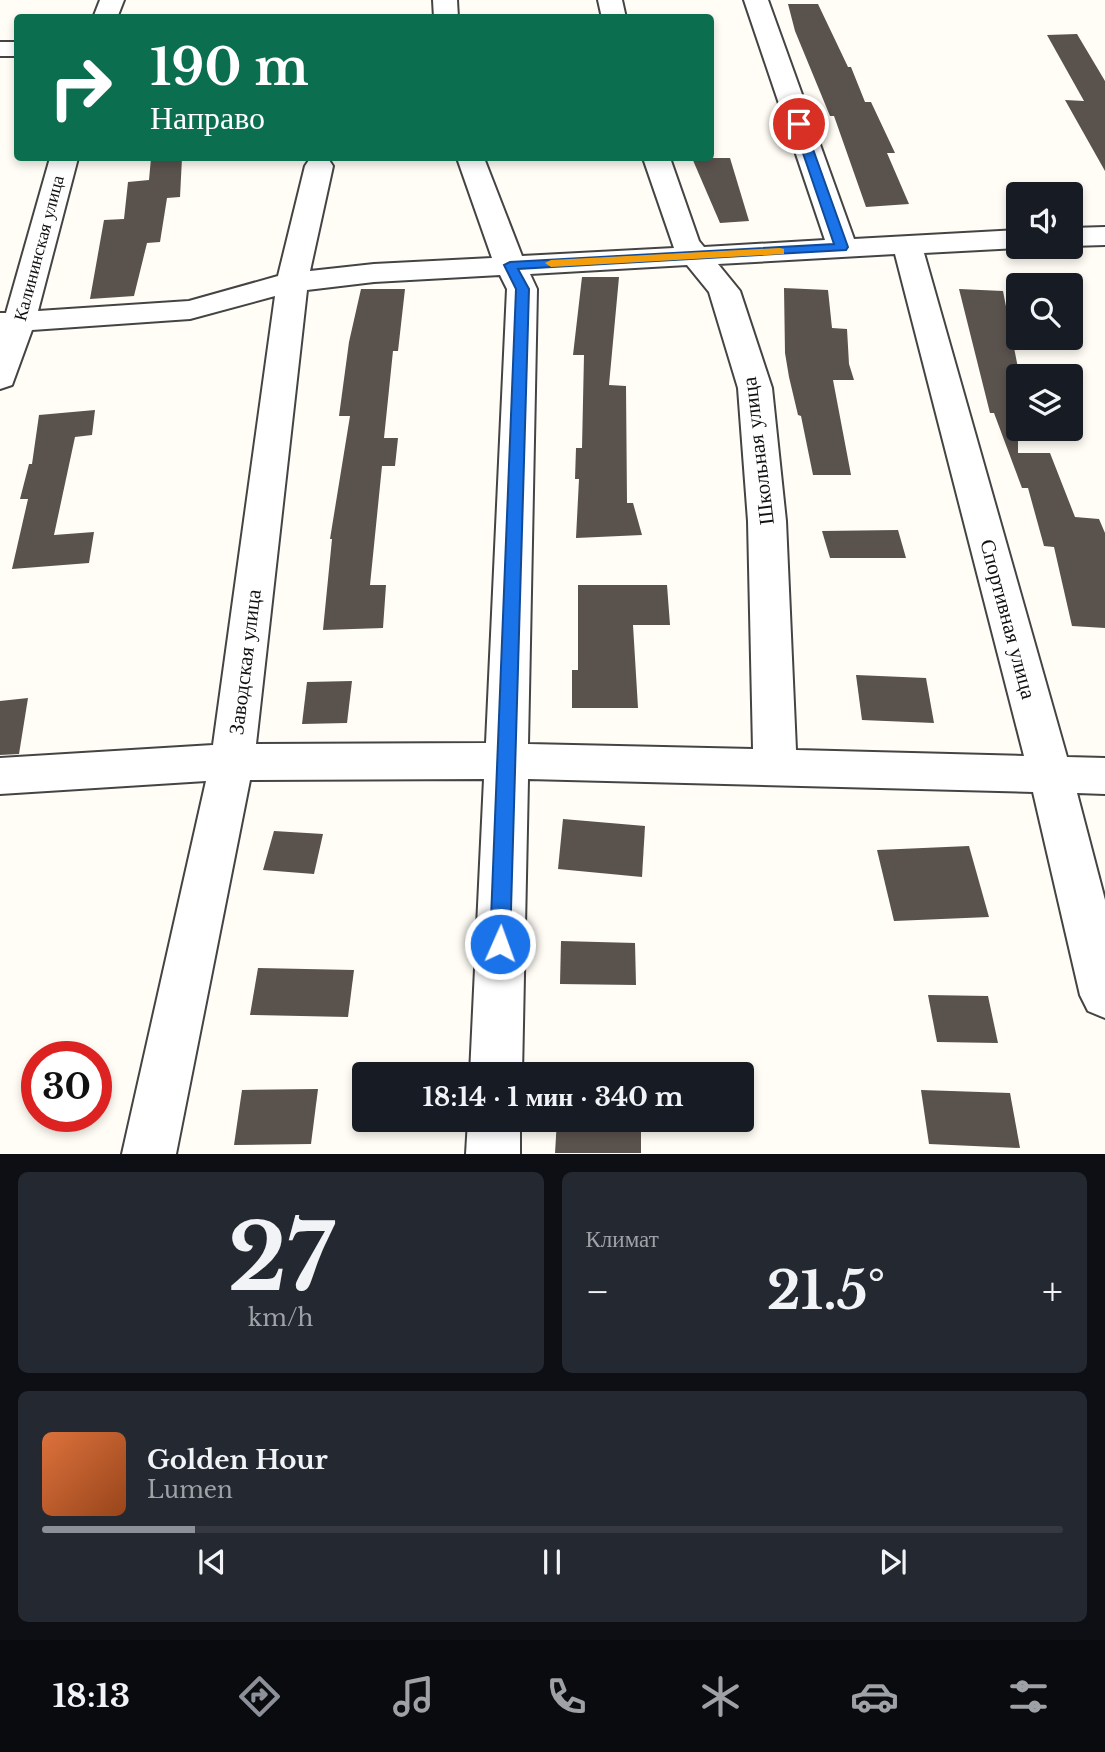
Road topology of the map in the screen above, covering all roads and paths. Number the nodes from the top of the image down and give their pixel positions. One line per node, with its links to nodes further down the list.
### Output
1 (756, 0): 10 (street)
2 (63, 161): 14 (street, Калининская улица)
3 (471, 161): 12 (street)
4 (657, 161): 11 (street, Школьная улица)
5 (319, 166): 13 (street, Заводская улица)
6 (1105, 236): 7 (street)
7 (1083, 237)
8 (1006, 240): 9 (street)
9 (907, 244): 10 (street); 19 (street, Спортивная улица)
10 (842, 247): 11 (street)
11 (696, 257): 12 (street); 18 (street, Школьная улица)
12 (510, 265): 13 (street); 16 (street)
13 (292, 282): 14 (street); 17 (street, Заводская улица)
14 (10, 323): 15 (street, Калининская улица)
15 (0, 379)
16 (506, 761): 17 (street); 18 (street); 23 (street)
17 (232, 762): 20 (street); 25 (street, Заводская улица)
18 (775, 767): 19 (street)
19 (1049, 773): 21 (street); 22 (street, Спортивная улица)
20 (0, 776)
21 (1105, 776)
22 (1105, 995)
23 (496, 1062)
24 (494, 1132): 26 (street)
25 (149, 1153)
26 (493, 1153)

